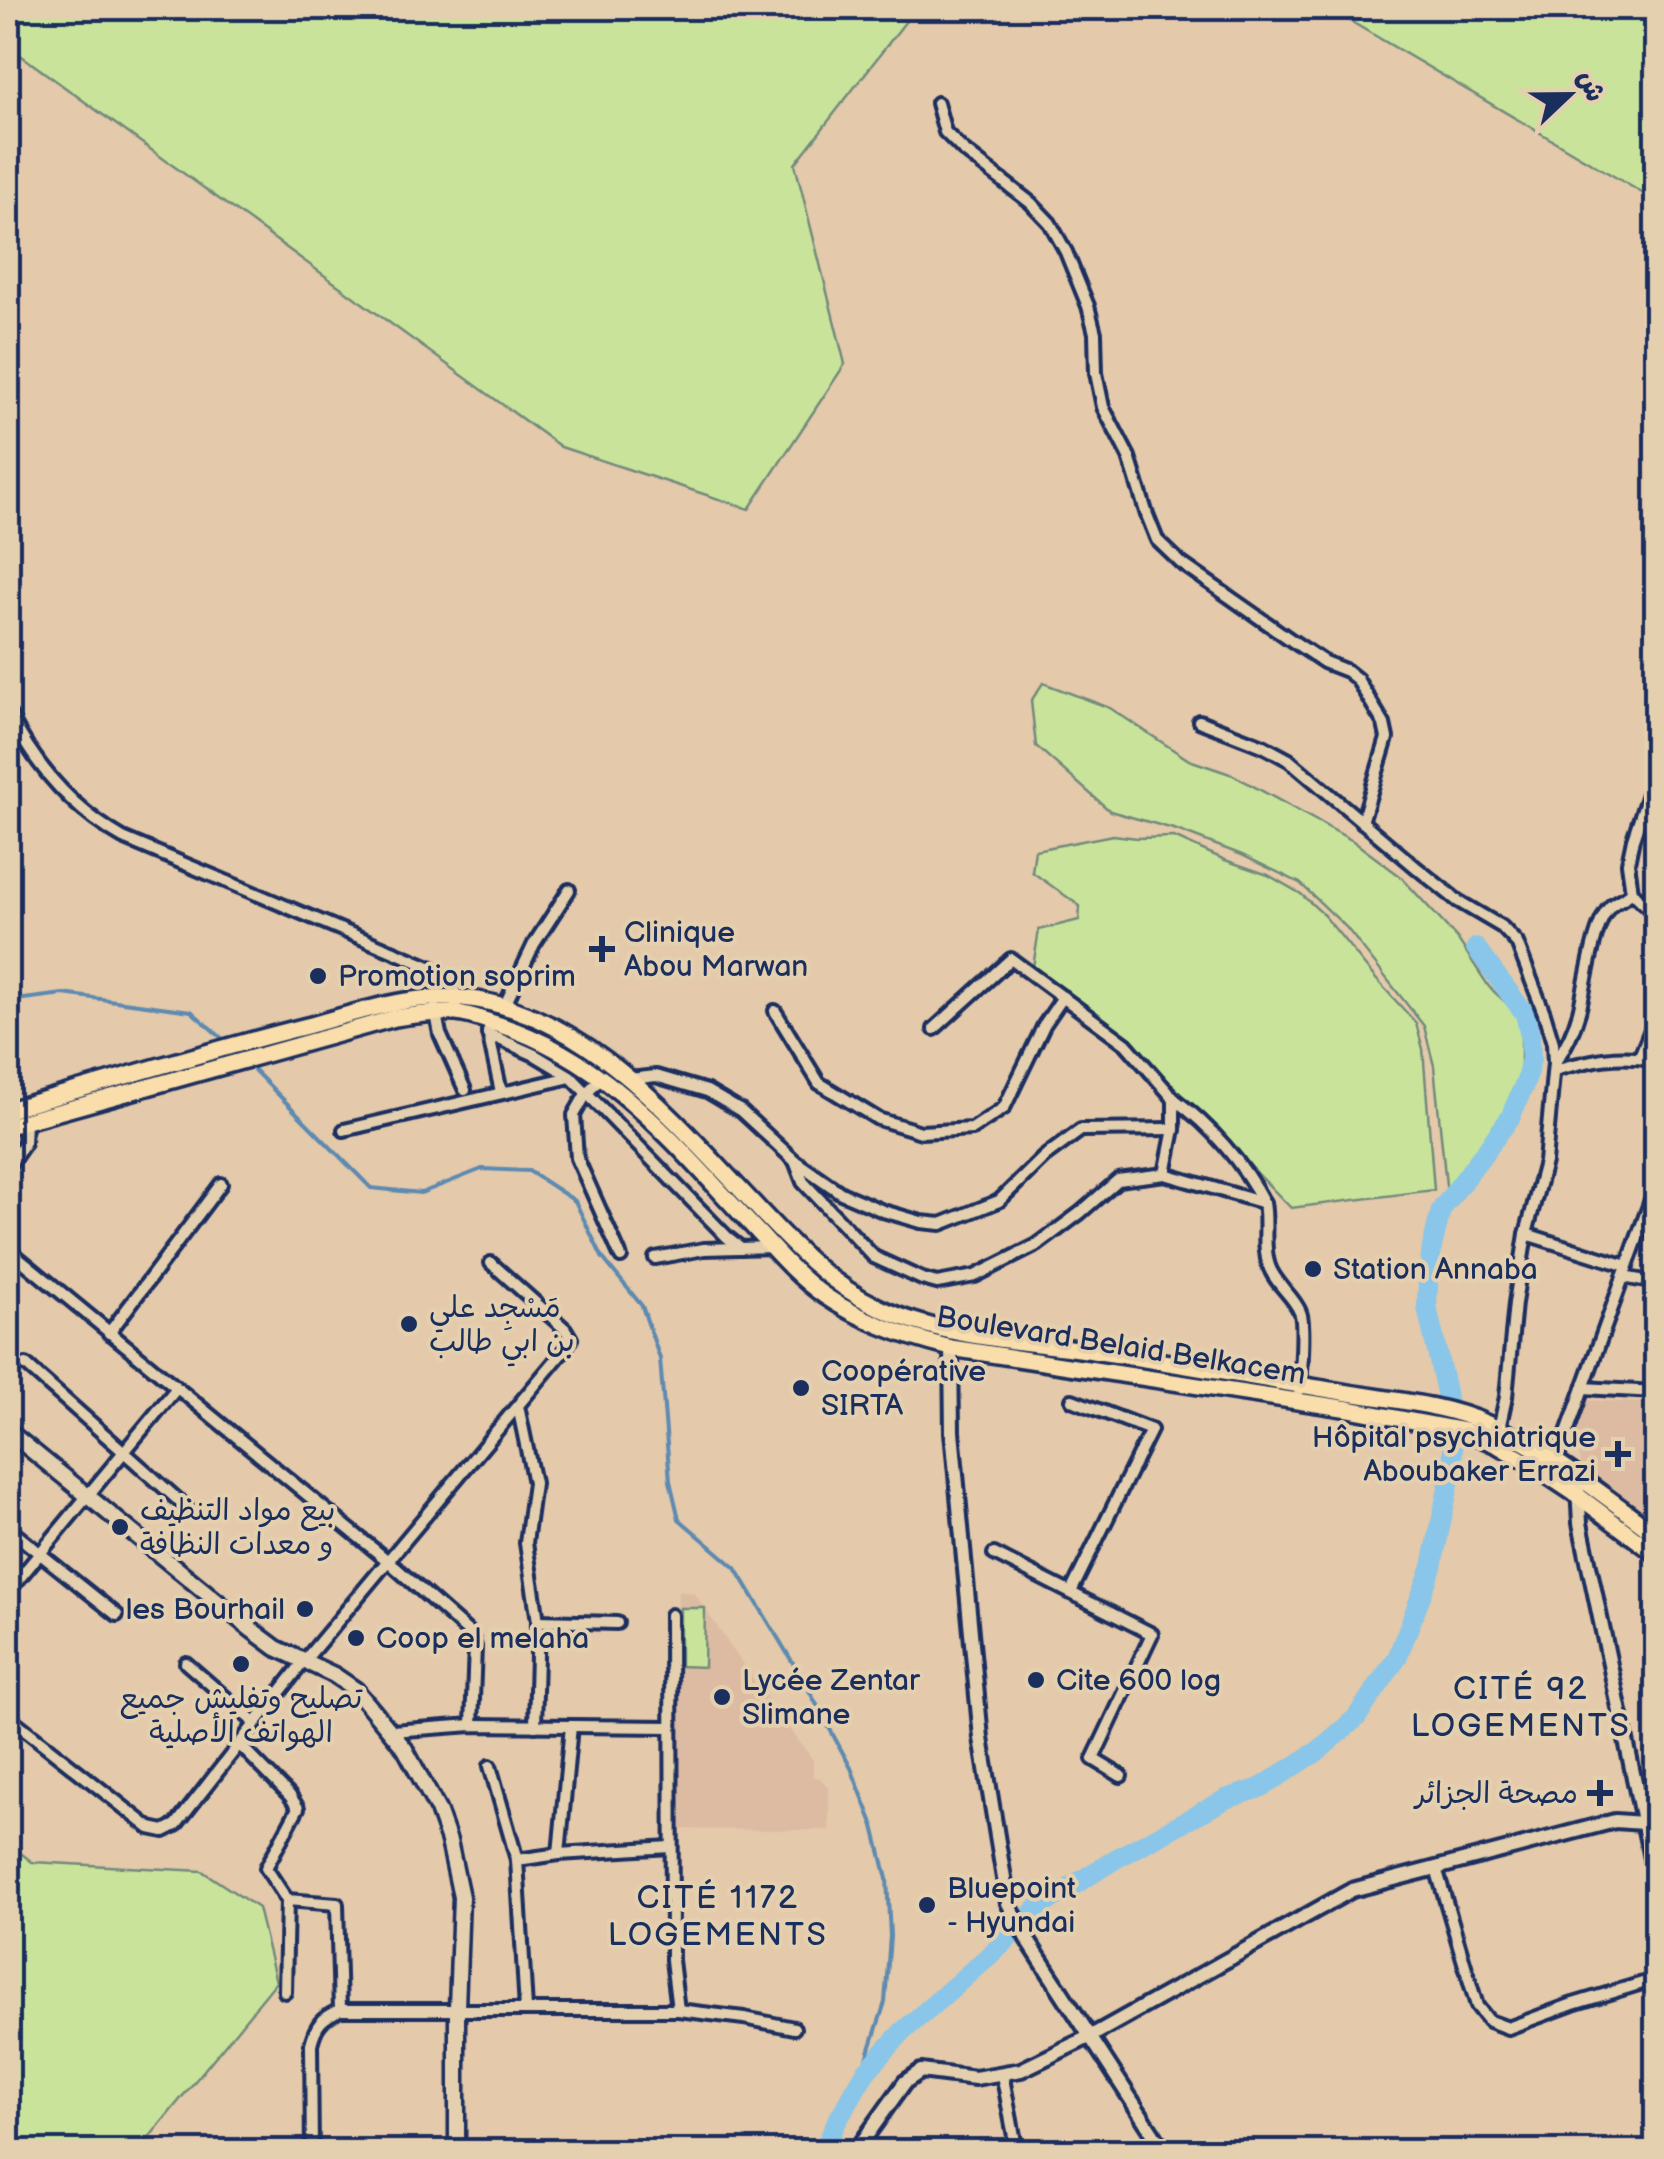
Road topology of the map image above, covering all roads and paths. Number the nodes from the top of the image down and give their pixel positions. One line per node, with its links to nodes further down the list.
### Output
1 (937, 103): 5 (street)
2 (8, 712): 11 (street)
3 (1199, 722): 5 (street)
4 (1656, 770): 7 (street)
5 (1362, 822): 20 (street)
6 (569, 890): 12 (street)
7 (1632, 892): 8 (street); 20 (street)
8 (1656, 915)
9 (1063, 997): 13 (street); 16 (street); 27 (street)
10 (435, 1006): 11 (main road, Boulevard Belaid Belkacem); 17 (main road, Boulevard Belaid Belkacem); 24 (street)
11 (457, 1006): 12 (main road, Boulevard Belaid Belkacem); 15 (main road, Boulevard Belaid Belkacem)
12 (504, 1007): 23 (main road, Boulevard Belaid Belkacem)
13 (775, 1011)
14 (1656, 1020): 18 (street)
15 (487, 1028): 21 (street); 22 (main road, Boulevard Belaid Belkacem); 25 (street)
16 (934, 1029)
17 (218, 1058): 28 (main road, Boulevard Belaid Belkacem); 29 (main road, Boulevard Belaid Belkacem)
18 (1640, 1058): 19 (street); 20 (street)
19 (1656, 1061)
20 (1554, 1066): 39 (street)
21 (571, 1077): 25 (street); 26 (street)
22 (602, 1078): 26 (street); 41 (main road, Boulevard Belaid Belkacem)
23 (630, 1078): 33 (street); 54 (main road, Boulevard Belaid Belkacem)
24 (465, 1090)
25 (501, 1092): 32 (street)
26 (586, 1094): 40 (street); 43 (street)
27 (1174, 1099): 31 (street); 38 (street)
28 (8, 1110)
29 (25, 1122): 30 (main road, Boulevard Belaid Belkacem); 34 (street)
30 (8, 1126)
31 (1174, 1128): 33 (street); 35 (street)
32 (344, 1130)
33 (795, 1161): 35 (street)
34 (8, 1167)
35 (1165, 1174): 38 (street)
36 (221, 1184): 48 (street)
37 (1656, 1186): 46 (street)
38 (1264, 1203): 54 (street)
39 (1526, 1234): 46 (street); 57 (street)
40 (741, 1248): 41 (street); 44 (street)
41 (773, 1248): 49 (main road, Boulevard Belaid Belkacem)
42 (8, 1250): 48 (street)
43 (621, 1256)
44 (655, 1258)
45 (491, 1262): 56 (street)
46 (1625, 1271): 47 (street); 51 (street)
47 (1656, 1284)
48 (109, 1333): 52 (street)
49 (951, 1348): 54 (main road, Boulevard Belaid Belkacem); 102 (street)
50 (26, 1365): 59 (street)
51 (1583, 1388): 53 (street); 60 (street)
52 (176, 1389): 59 (street); 69 (street)
53 (1656, 1392)
54 (1299, 1393): 57 (main road, Boulevard Belaid Belkacem); 61 (main road, Boulevard Belaid Belkacem)
55 (1072, 1400): 71 (street)
56 (518, 1406): 69 (street); 74 (street)
57 (1499, 1429): 60 (main road, Boulevard Belaid Belkacem)
58 (8, 1431): 62 (main road)
59 (124, 1452): 62 (street); 63 (street)
60 (1556, 1463): 61 (main road, Boulevard Belaid Belkacem)
61 (1578, 1487): 65 (main road, Boulevard Belaid Belkacem); 68 (main road, Boulevard Belaid Belkacem); 88 (street)
62 (87, 1496): 66 (street); 76 (main road)
63 (186, 1507)
64 (8, 1528): 66 (street)
65 (1656, 1534)
66 (39, 1553): 70 (street); 72 (street)
67 (994, 1554): 71 (street)
68 (1656, 1554)
69 (388, 1561): 76 (street); 80 (street)
70 (8, 1592)
71 (1071, 1592): 87 (street)
72 (117, 1614)
73 (671, 1615): 83 (street)
74 (538, 1621): 75 (street); 81 (street)
75 (617, 1624)
76 (305, 1660): 79 (street); 84 (main road)
77 (186, 1663): 79 (street)
78 (8, 1716): 85 (street)
79 (256, 1723): 85 (street)
80 (472, 1725): 81 (street); 84 (street)
81 (535, 1726): 82 (street)
82 (571, 1726): 83 (street); 90 (street)
83 (671, 1728): 89 (street)
84 (392, 1731): 97 (main road)
85 (239, 1744): 94 (street)
86 (490, 1766): 91 (street)
87 (1121, 1776)
88 (1650, 1821): 92 (street); 93 (street)
89 (670, 1847): 90 (street); 100 (street)
90 (558, 1854): 91 (street)
91 (517, 1860): 98 (street)
92 (1436, 1868): 95 (street); 102 (street)
93 (1656, 1882)
94 (287, 1900): 96 (street); 99 (street)
95 (1656, 1979)
96 (285, 1992)
97 (457, 2008): 98 (street); 99 (street); 105 (main road)
98 (526, 2008): 100 (street)
99 (340, 2010): 104 (street)
100 (678, 2010): 101 (street)
101 (794, 2028)
102 (1090, 2036): 103 (street); 108 (street)
103 (1002, 2074): 106 (street); 107 (street)
104 (312, 2152)
105 (456, 2152)
106 (856, 2152)
107 (1017, 2152)
108 (1165, 2152)

